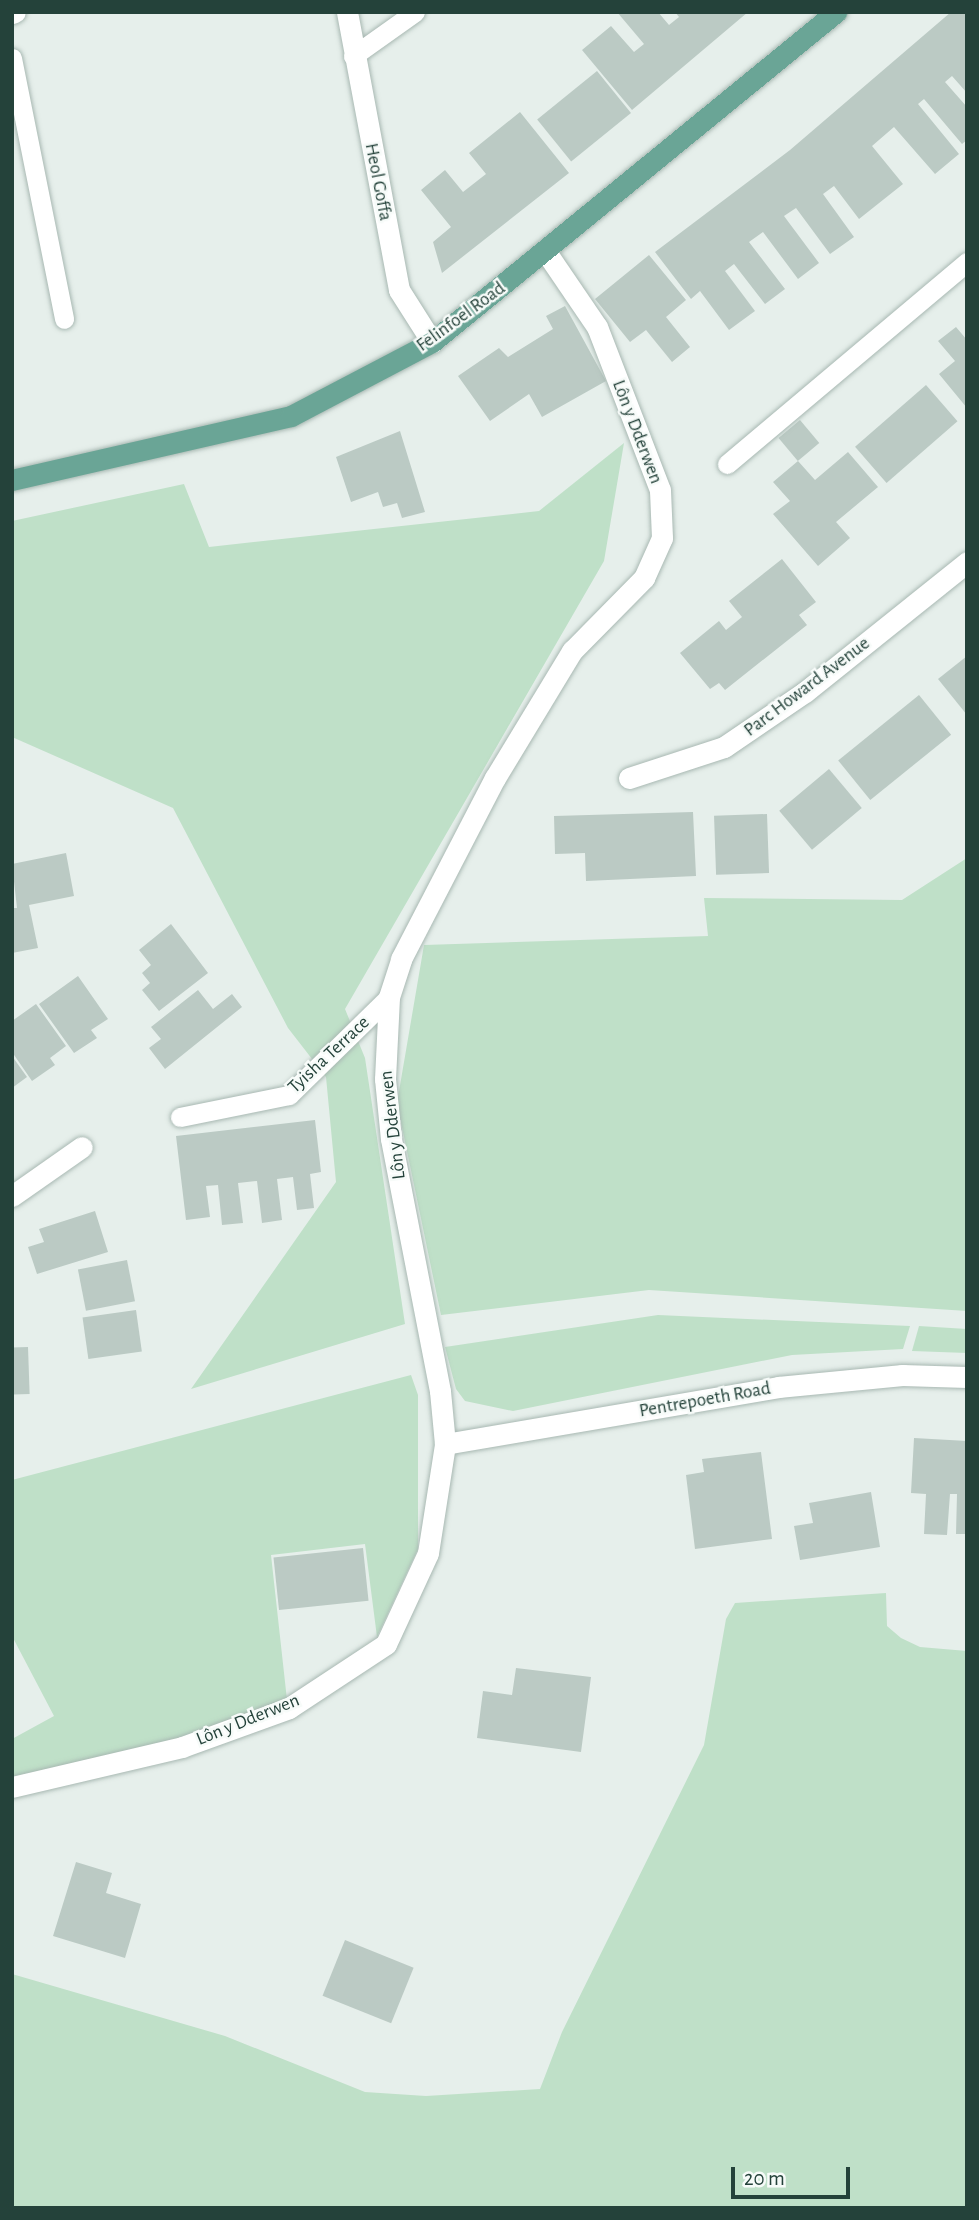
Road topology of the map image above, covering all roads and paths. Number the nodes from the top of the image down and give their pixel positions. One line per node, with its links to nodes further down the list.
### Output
1 (346, 12): 4 (street, Heol Goffa)
2 (415, 12): 4 (lane)
3 (836, 12): 6 (main road, Felinfoel Road)
4 (353, 56): 9 (street, Heol Goffa)
5 (12, 58): 8 (lane)
6 (547, 252): 9 (main road, Felinfoel Road); 14 (street, Lôn y Dderwen)
7 (967, 262): 10 (lane)
8 (64, 319)
9 (432, 342): 11 (main road, Felinfoel Road)
10 (727, 464)
11 (12, 480)
12 (967, 562): 13 (street, Parc Howard Avenue)
13 (629, 778)
14 (389, 998): 15 (lane, Tyisha Terrace); 19 (street, Lôn y Dderwen)
15 (180, 1117)
16 (82, 1147): 17 (street)
17 (12, 1196)
18 (967, 1377): 19 (street, Pentrepoeth Road)
19 (445, 1444): 20 (street, Lôn y Dderwen)
20 (12, 1787)

